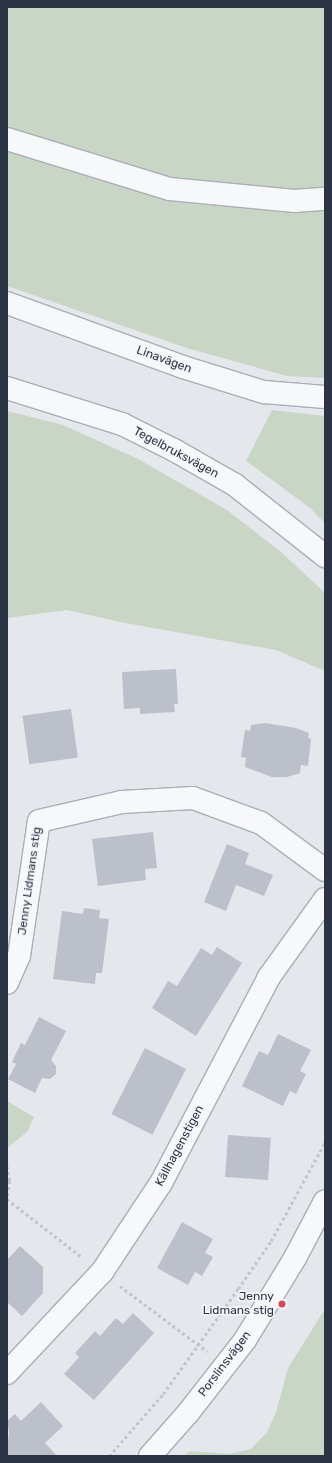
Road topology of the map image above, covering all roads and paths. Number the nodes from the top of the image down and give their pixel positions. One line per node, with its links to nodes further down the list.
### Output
1 (7, 139): 2 (street)
2 (325, 199)
3 (7, 303): 5 (street, Linavägen)
4 (7, 388): 6 (street, Tegelbruksvägen)
5 (325, 397)
6 (325, 556)
7 (325, 870): 9 (street, Jenny Lidmans stig)
8 (325, 899): 14 (street, Källhagenstigen)
9 (7, 983)
10 (325, 1142): 15 (path)
11 (7, 1166): 12 (path)
12 (7, 1200)
13 (325, 1201): 16 (street, Porslinsvägen)
14 (7, 1374)
15 (109, 1456)
16 (150, 1456)

